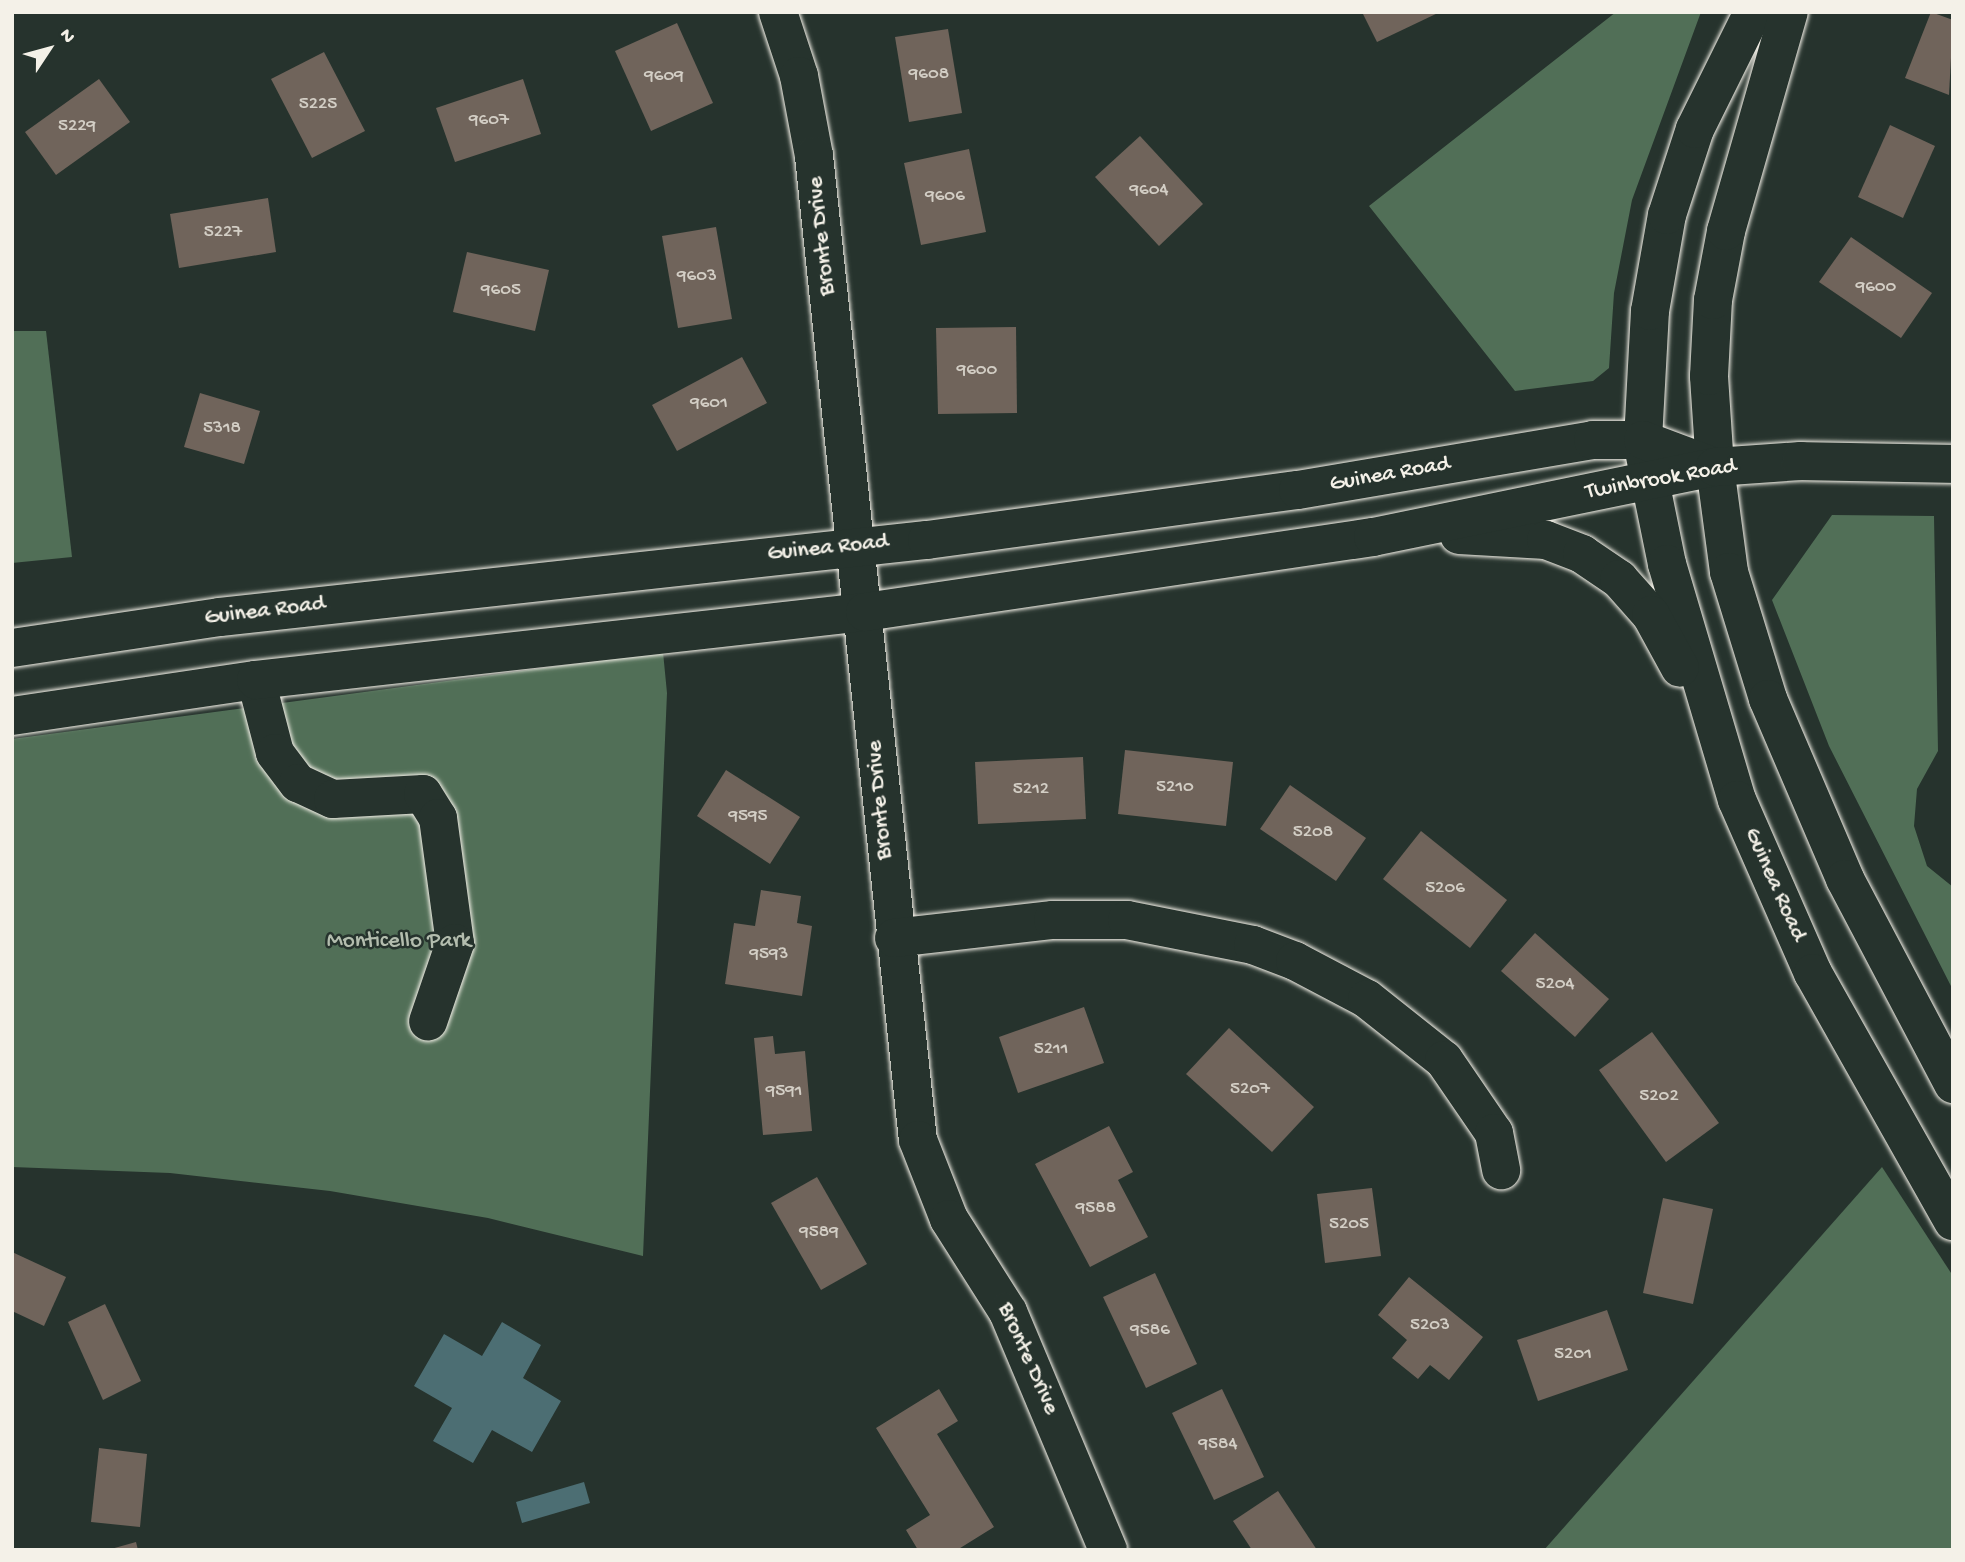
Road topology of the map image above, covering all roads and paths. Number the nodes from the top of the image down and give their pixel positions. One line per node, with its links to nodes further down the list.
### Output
1 (778, 12): 9 (main road, Bronte Drive)
2 (1753, 12): 4 (main road)
3 (1789, 12): 6 (main road)
4 (1643, 440): 6 (main road, Guinea Road); 7 (main road, Guinea Road); 9 (main road, Guinea Road)
5 (1953, 464): 6 (main road, Twinbrook Road)
6 (1715, 467): 7 (main road, Twinbrook Road); 17 (main road)
7 (1648, 480): 8 (main road, Twinbrook Road); 14 (main road, Guinea Road)
8 (1373, 537): 10 (main road); 14 (main road)
9 (854, 545): 10 (main road, Bronte Drive); 11 (main road, Guinea Road)
10 (864, 612): 12 (main road); 15 (main road, Bronte Drive)
11 (12, 648)
12 (256, 680): 13 (main road); 16 (main road)
13 (12, 716)
14 (1737, 800): 19 (main road, Guinea Road)
15 (894, 938): 18 (main road); 20 (main road, Bronte Drive)
16 (428, 1022)
17 (1953, 1084)
18 (1501, 1170)
19 (1953, 1221)
20 (1108, 1550)

